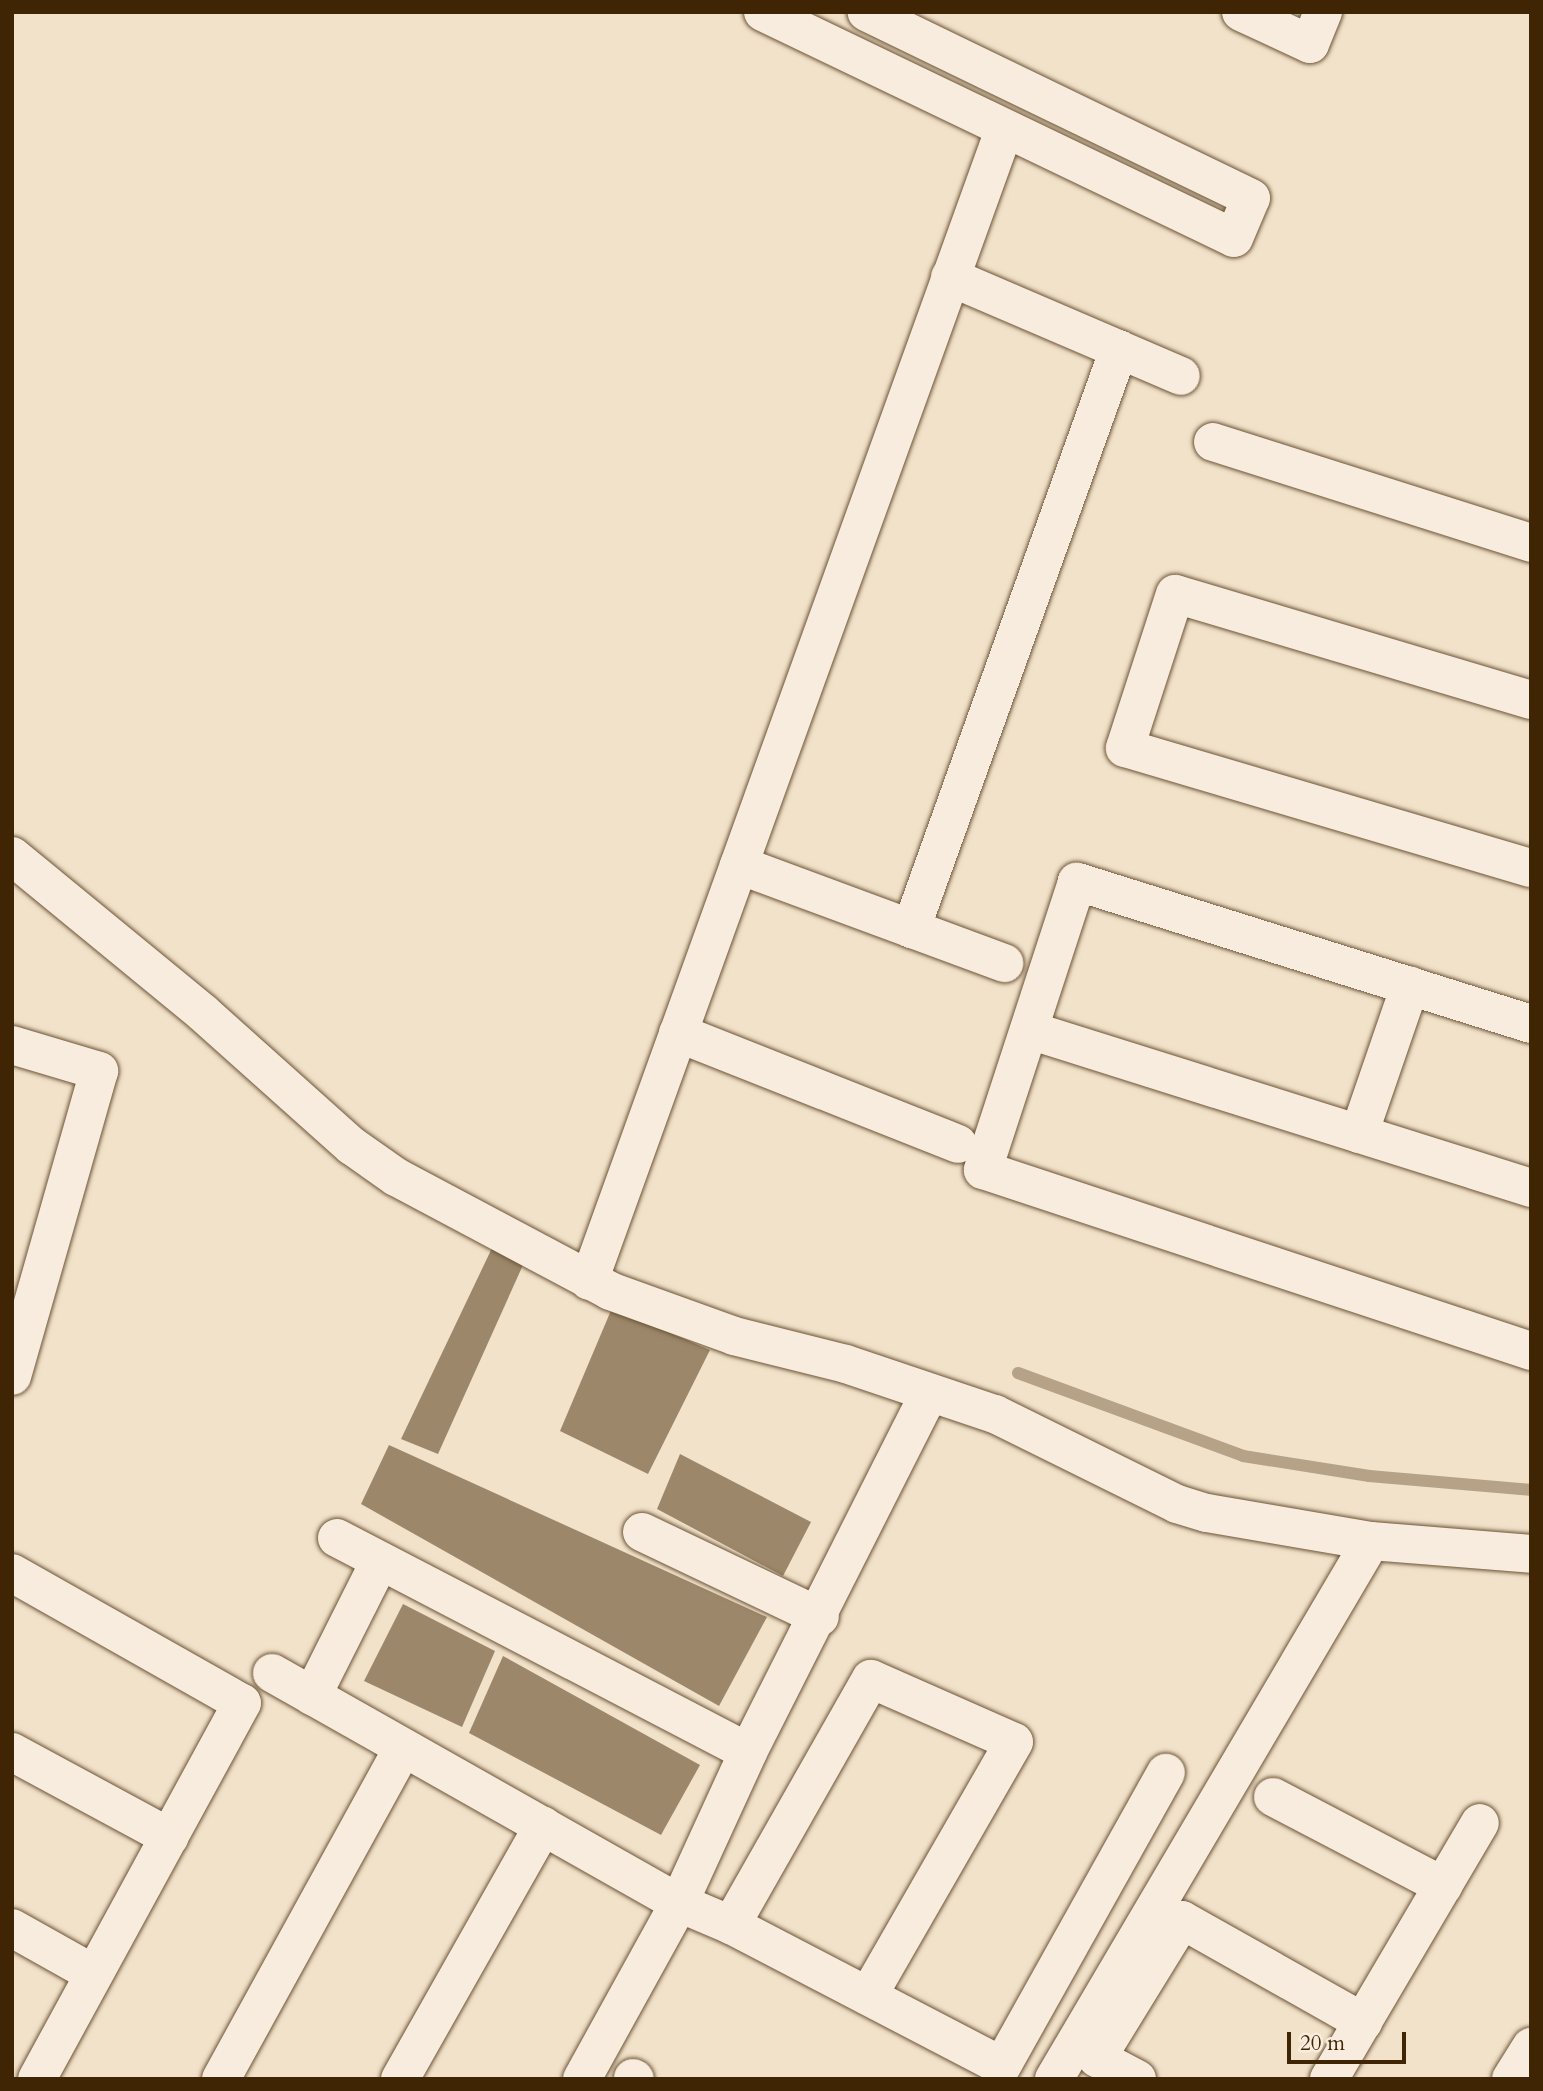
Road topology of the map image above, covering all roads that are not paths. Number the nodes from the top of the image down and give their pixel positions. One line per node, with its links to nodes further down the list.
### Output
1 (763, 12): 5 (street)
2 (867, 12): 6 (street)
3 (1241, 12): 4 (street)
4 (1323, 12)
5 (809, 22): 6 (street)
6 (1004, 130): 7 (street)
7 (950, 277): 8 (street); 14 (street)
8 (1119, 349): 9 (street); 16 (street)
9 (1181, 376)
10 (1213, 442): 11 (street)
11 (1531, 543)
12 (1531, 700): 15 (street)
13 (12, 856): 26 (street)
14 (739, 865): 16 (street); 21 (street)
15 (1531, 868)
16 (911, 929): 17 (street)
17 (1004, 963)
18 (1410, 986): 19 (street); 20 (street); 23 (street)
19 (1531, 1024)
20 (1029, 1030): 23 (street); 27 (street)
21 (678, 1033): 24 (street); 26 (street)
22 (12, 1045): 28 (street)
23 (1359, 1134): 25 (street)
24 (958, 1144)
25 (1531, 1188)
26 (589, 1281): 29 (street)
27 (1531, 1351)
28 (12, 1376)
29 (929, 1394): 32 (street); 36 (street)
30 (642, 1532): 36 (street)
31 (337, 1538): 34 (street)
32 (1371, 1541): 33 (street); 59 (street)
33 (1531, 1554)
34 (380, 1561): 38 (street); 41 (street)
35 (12, 1573): 46 (street)
36 (820, 1617): 41 (street)
37 (272, 1673): 38 (street)
38 (312, 1696): 39 (street)
39 (403, 1748): 45 (street); 56 (street)
40 (12, 1752): 46 (street)
41 (748, 1752): 48 (street)
42 (1166, 1773): 52 (street)
43 (1273, 1797): 47 (street)
44 (1480, 1823): 47 (street)
45 (542, 1826): 48 (street); 57 (street)
46 (169, 1837): 51 (street)
47 (1443, 1886): 53 (street)
48 (679, 1903): 49 (street); 58 (street)
49 (731, 1924): 52 (street); 52 (street)
50 (12, 1928): 51 (street)
51 (94, 1974): 55 (street)
52 (868, 1996)
53 (1363, 2022): 60 (street); 61 (street)
54 (1531, 2047): 62 (street)
55 (37, 2079)
56 (221, 2079)
57 (400, 2079)
58 (582, 2079)
59 (1055, 2079)
60 (1137, 2079)
61 (1329, 2079)
62 (1511, 2079)

